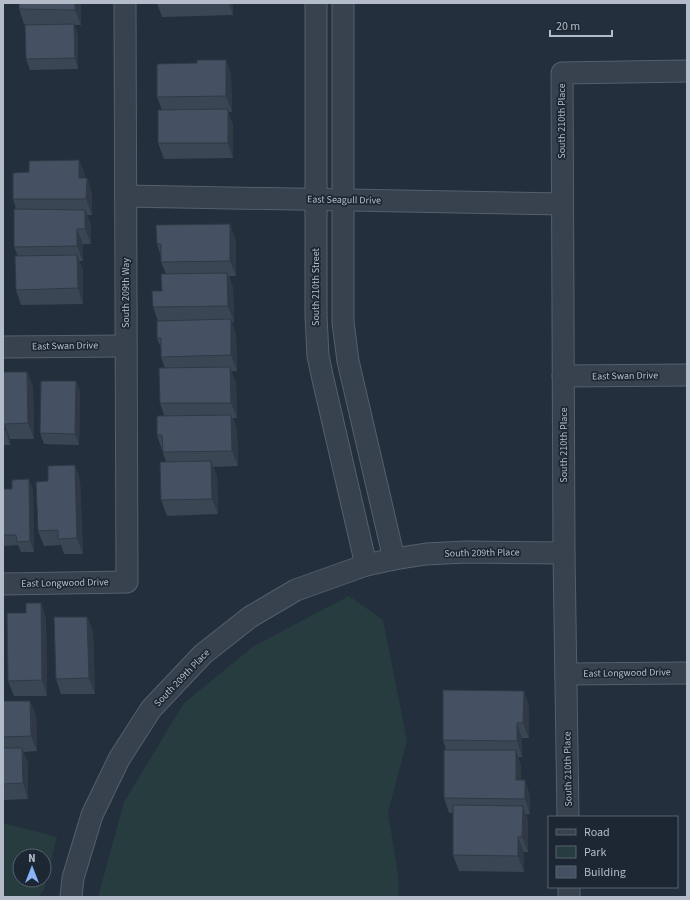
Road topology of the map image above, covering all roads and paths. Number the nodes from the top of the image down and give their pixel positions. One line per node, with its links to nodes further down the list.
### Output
1 (125, 3): 5 (street, South 209th Way)
2 (316, 3): 6 (street, South 210th Street)
3 (343, 3): 7 (street)
4 (687, 71): 8 (street, South 210th Place)
5 (126, 196): 6 (street, East Seagull Drive); 9 (street, South 209th Way)
6 (316, 200): 7 (street, East Seagull Drive); 15 (street, South 210th Street)
7 (343, 200): 8 (street, East Seagull Drive); 14 (street)
8 (562, 204): 12 (street, South 210th Place)
9 (126, 346): 10 (street, East Swan Drive); 16 (street, South 209th Way)
10 (3, 347)
11 (687, 375): 12 (street, East Swan Drive)
12 (563, 376): 13 (street, South 210th Place)
13 (564, 553): 14 (street, South 209th Place); 19 (street, South 210th Place)
14 (394, 559): 15 (street, South 209th Place)
15 (366, 565): 21 (street, South 209th Place)
16 (127, 582): 17 (street, East Longwood Drive)
17 (3, 584)
18 (687, 673): 19 (street, East Longwood Drive)
19 (566, 674): 20 (street, South 210th Place)
20 (568, 816)
21 (71, 897)

